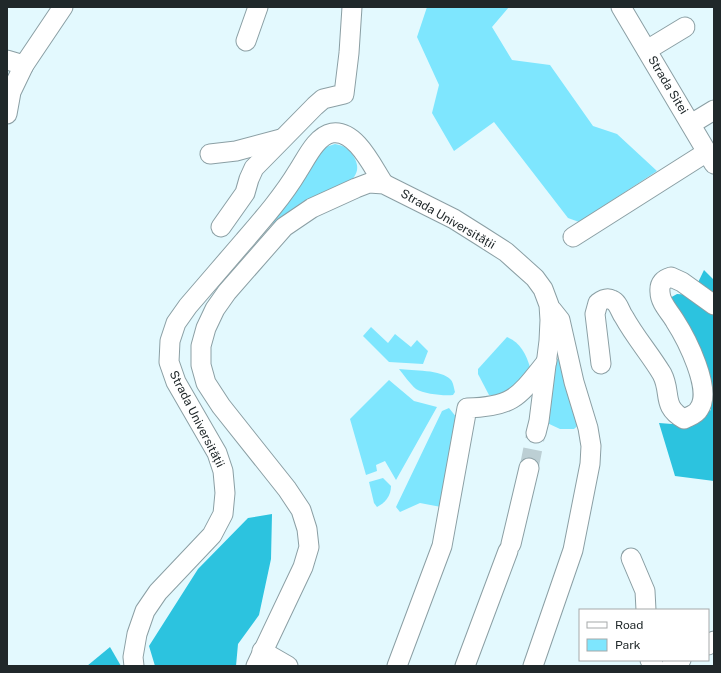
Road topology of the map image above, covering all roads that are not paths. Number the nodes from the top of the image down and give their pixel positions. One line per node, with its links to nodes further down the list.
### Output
1 (62, 7): 8 (street)
2 (258, 7): 6 (street)
3 (352, 7): 11 (street)
4 (621, 7): 7 (street, Strada Sitei)
5 (685, 27): 7 (street)
6 (246, 42)
7 (647, 50): 10 (street, Strada Sitei)
8 (15, 63): 9 (street)
9 (7, 114)
10 (706, 118): 13 (street, Strada Sitei)
11 (282, 139): 12 (street); 15 (street)
12 (210, 154)
13 (711, 158): 16 (street)
14 (384, 184): 17 (street, Strada Universității); 25 (street, Strada Universității); 27 (street, Strada Universității)
15 (221, 227)
16 (573, 237)
17 (549, 305): 19 (street, Strada Universității); 31 (street)
18 (714, 305): 20 (street)
19 (547, 361): 21 (street, Strada Universității); 29 (street)
20 (601, 364)
21 (536, 433)
22 (529, 468): 30 (street)
23 (631, 558): 24 (street)
24 (646, 609)
25 (259, 658): 28 (street)
26 (680, 661): 32 (street)
27 (134, 666)
28 (288, 666)
29 (397, 666)
30 (465, 666)
31 (533, 666)
32 (671, 666)

